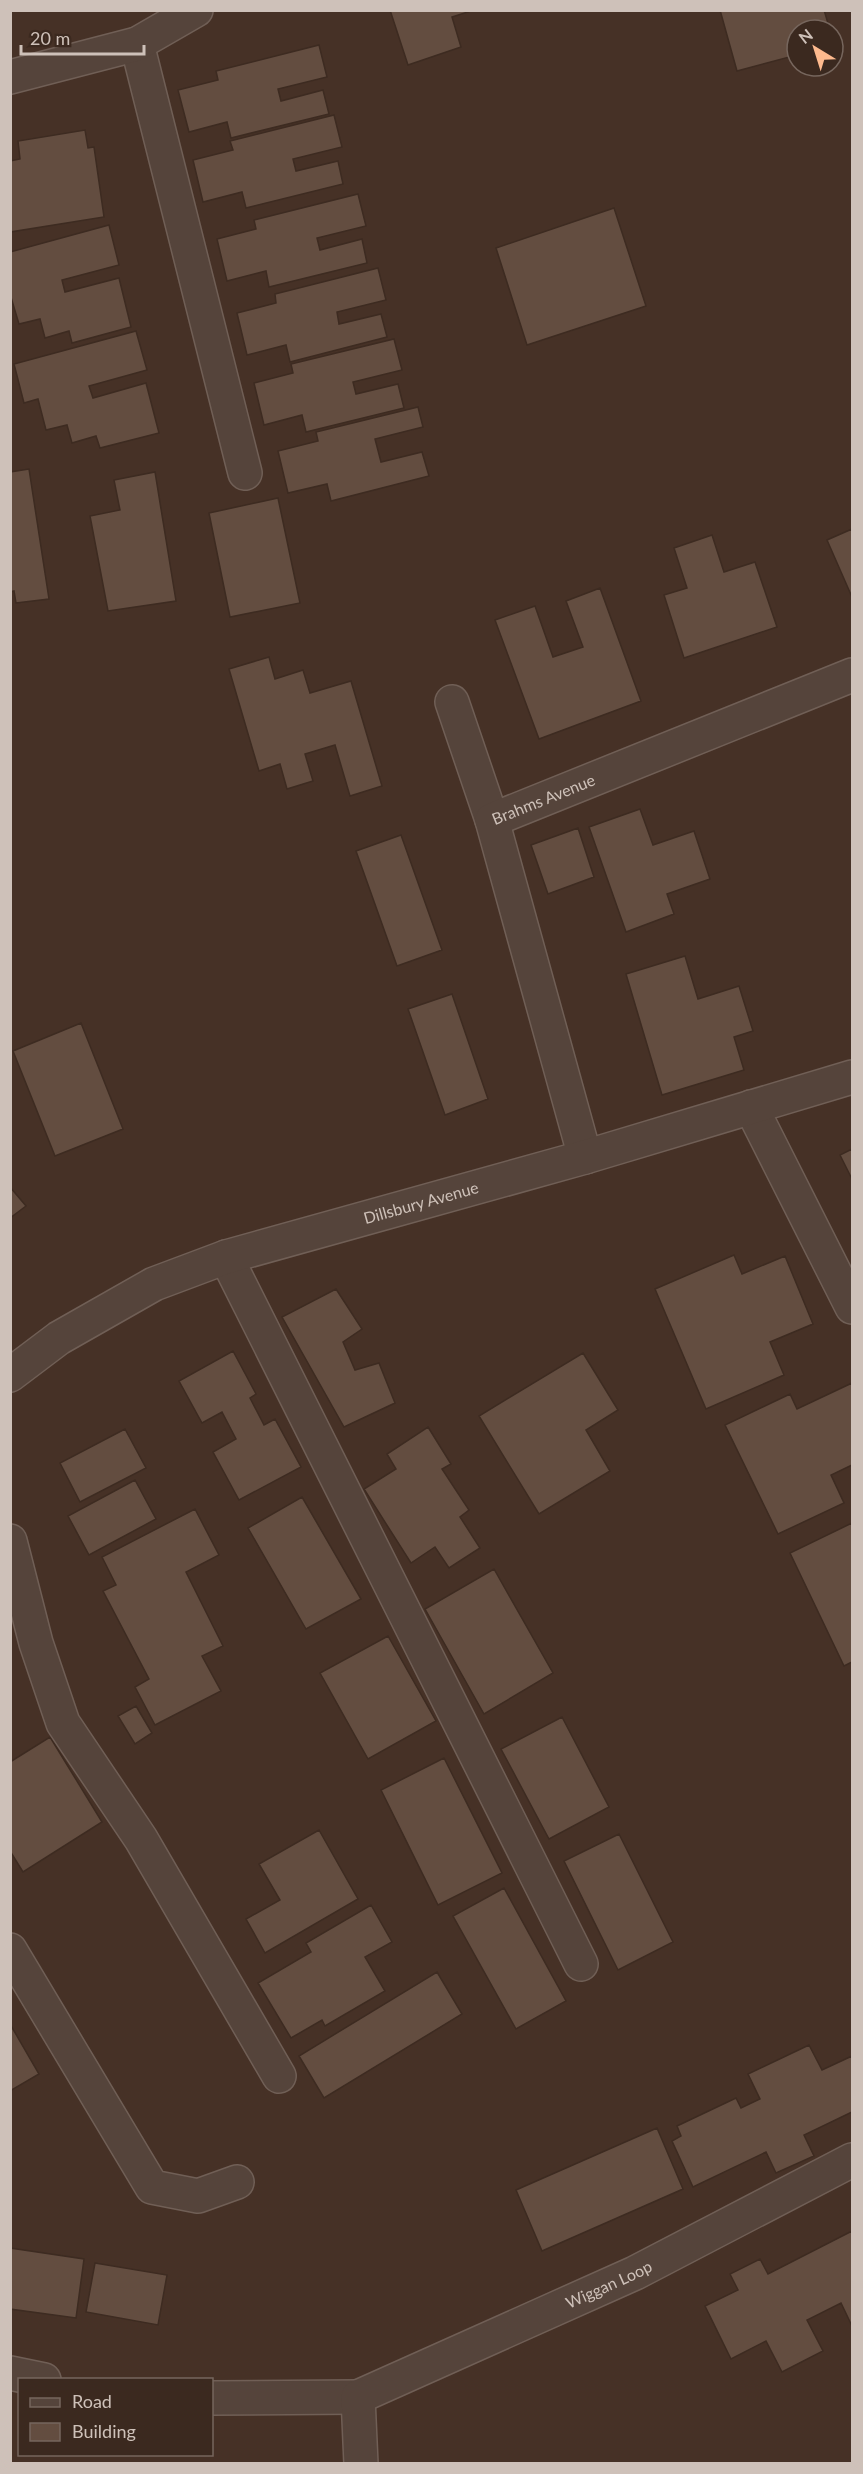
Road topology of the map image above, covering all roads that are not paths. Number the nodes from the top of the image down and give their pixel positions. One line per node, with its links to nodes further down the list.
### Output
1 (196, 10): 2 (street)
2 (137, 44): 3 (street); 4 (street)
3 (10, 77)
4 (245, 473)
5 (852, 675): 7 (street, Brahms Avenue)
6 (452, 702): 7 (street)
7 (492, 820): 10 (street, Brahms Avenue)
8 (852, 1077): 9 (street, Dillsbury Avenue)
9 (751, 1107): 10 (street, Dillsbury Avenue); 12 (street)
10 (585, 1157): 11 (street, Dillsbury Avenue)
11 (226, 1257): 13 (street, Dillsbury Avenue); 16 (street)
12 (852, 1307)
13 (11, 1374)
14 (10, 1541): 17 (street)
15 (10, 1950): 19 (street)
16 (581, 1964)
17 (279, 2076)
18 (852, 2160): 22 (street, Wiggan Loop)
19 (237, 2182)
20 (10, 2373): 21 (street)
21 (38, 2378)
22 (358, 2397): 23 (street, Wiggan Loop); 24 (street)
23 (213, 2398)
24 (361, 2463)

